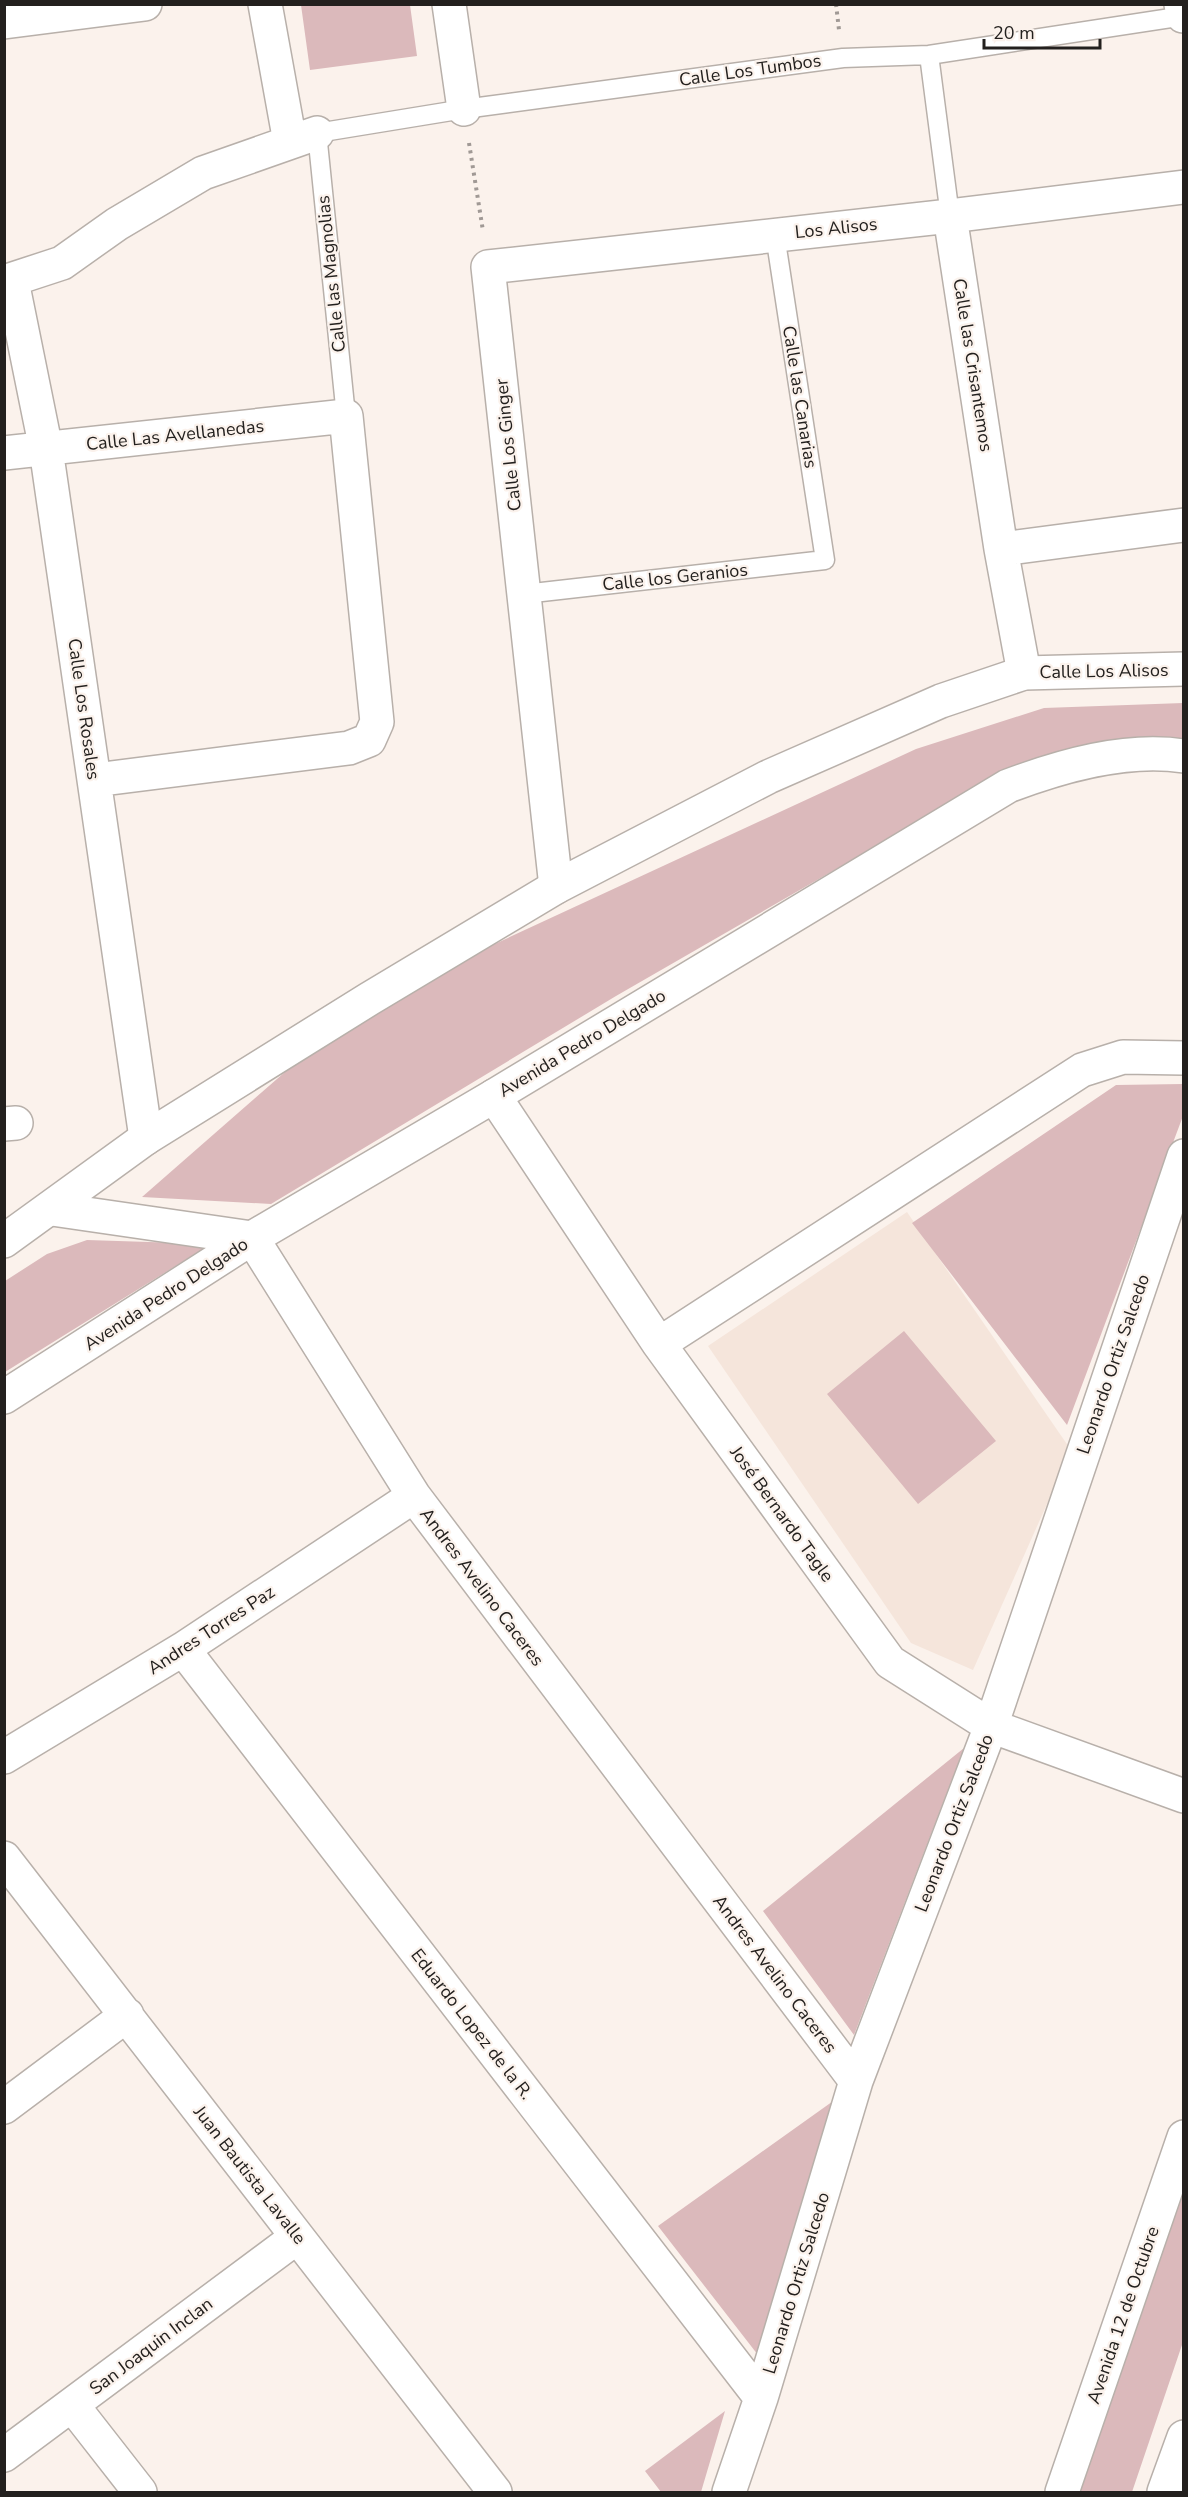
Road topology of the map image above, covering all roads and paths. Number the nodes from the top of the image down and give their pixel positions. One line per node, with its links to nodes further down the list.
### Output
1 (145, 4): 5 (street)
2 (265, 4): 9 (street)
3 (449, 4): 8 (street)
4 (1181, 4): 6 (street)
5 (7, 16)
6 (1183, 16): 7 (lane, Calle Los Tumbos)
7 (929, 55): 8 (lane, Calle Los Tumbos); 11 (lane, Calle las Crisantemos)
8 (464, 108): 9 (lane, Calle Los Tumbos); 13 (path)
9 (303, 138): 14 (street); 15 (lane, Calle las Magnolias)
10 (1184, 187): 11 (street, Los Alisos)
11 (950, 216): 12 (street, Los Alisos); 19 (street, Calle las Crisantemos)
12 (775, 235): 13 (street, Los Alisos); 20 (lane, Calle las Canarias)
13 (488, 267): 21 (street, Calle Los Ginger)
14 (8, 282): 16 (street, Calle Los Rosales)
15 (346, 416): 16 (street, Calle Las Avellanedas); 25 (street)
16 (46, 449): 17 (street, Calle Las Avellanedas); 25 (street, Calle Los Rosales)
17 (4, 453)
18 (1184, 525): 19 (street)
19 (1001, 549): 23 (street, Calle las Crisantemos)
20 (825, 560): 21 (lane, Calle los Geranios)
21 (524, 594): 26 (street, Calle Los Ginger)
22 (1184, 669): 23 (street, Calle Los Alisos)
23 (1024, 673): 26 (street)
24 (1184, 756): 28 (street, Avenida Pedro Delgado)
25 (95, 780): 29 (street, Calle Los Rosales)
26 (556, 887): 29 (street)
27 (1184, 1058): 34 (street)
28 (494, 1096): 32 (street, Avenida Pedro Delgado); 34 (street, José Bernardo Tagle)
29 (146, 1138): 31 (street)
30 (1184, 1156): 38 (street, Leonardo Ortiz Salcedo)
31 (52, 1209): 32 (street); 33 (street)
32 (252, 1238): 35 (street, Avenida Pedro Delgado); 36 (street, Andres Avelino Caceres)
33 (4, 1241)
34 (659, 1344): 38 (street, José Bernardo Tagle)
35 (4, 1397)
36 (414, 1496): 37 (street, Andres Torres Paz); 43 (street, Andres Avelino Caceres)
37 (183, 1649): 39 (street, Andres Torres Paz); 47 (street, Eduardo Lopez de la R.)
38 (991, 1726): 40 (street, José Bernardo Tagle); 43 (street, Leonardo Ortiz Salcedo)
39 (4, 1757)
40 (1184, 1796)
41 (4, 1858): 42 (street, Juan Bautista Lavalle)
42 (127, 2015): 44 (street); 46 (street, Juan Bautista Lavalle)
43 (856, 2081): 47 (street, Leonardo Ortiz Salcedo)
44 (4, 2107)
45 (1184, 2137): 54 (street, Avenida 12 de Octubre)
46 (297, 2237): 48 (street, San Joaquin Inclan); 52 (street, Juan Bautista Lavalle)
47 (761, 2398): 53 (street, Leonardo Ortiz Salcedo)
48 (72, 2405): 50 (street, San Joaquin Inclan); 51 (street)
49 (1184, 2437): 55 (street)
50 (4, 2456)
51 (140, 2493)
52 (495, 2493)
53 (729, 2493)
54 (1062, 2493)
55 (1164, 2493)

